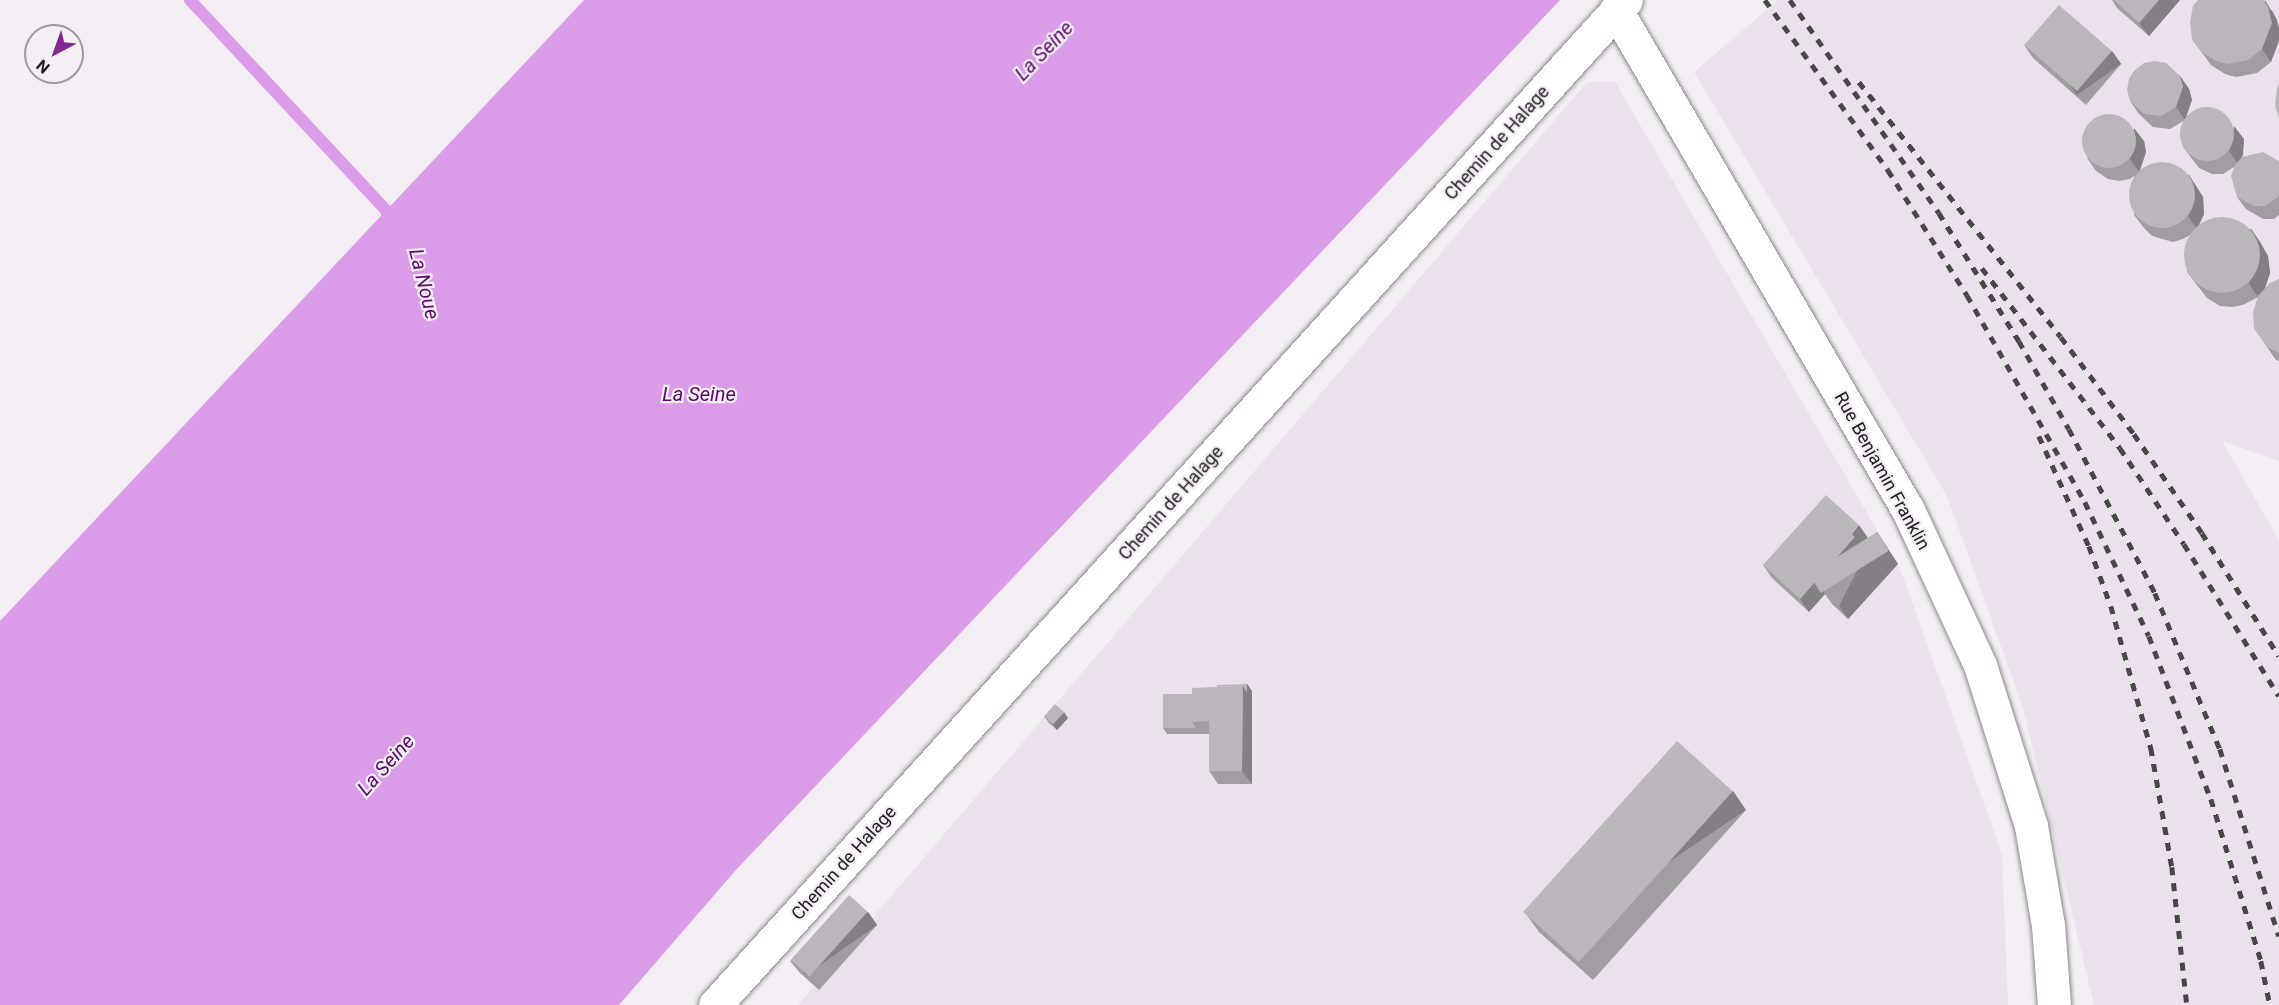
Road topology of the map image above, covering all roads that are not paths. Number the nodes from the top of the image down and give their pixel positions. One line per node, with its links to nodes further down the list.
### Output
1 (1621, 5): 2 (street, Chemin de Halage); 3 (street, Rue Benjamin Franklin)
2 (715, 1005)
3 (2054, 1005)

